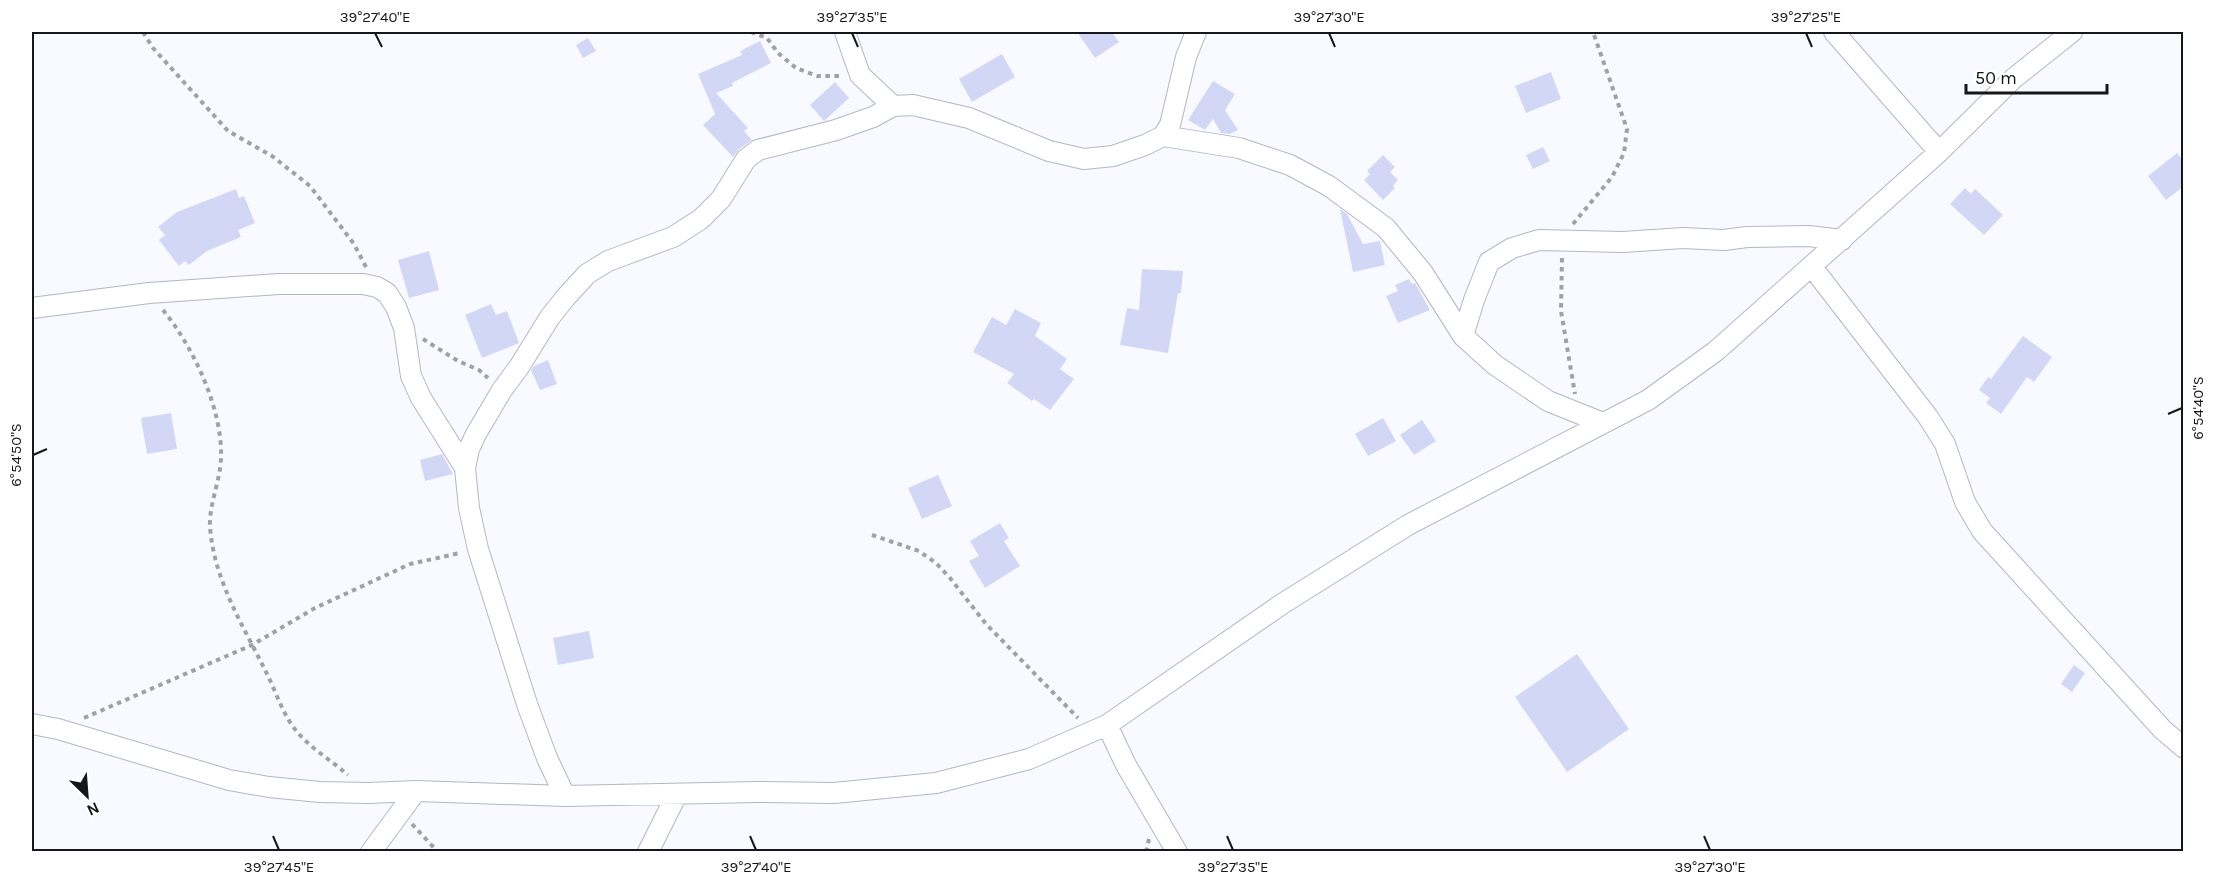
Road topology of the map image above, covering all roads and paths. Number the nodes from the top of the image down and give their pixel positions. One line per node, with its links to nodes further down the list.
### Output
1 (143, 32): 15 (path)
2 (751, 32): 8 (path)
3 (845, 32): 8 (street)
4 (1196, 32): 10 (street)
5 (1593, 32): 12 (path)
6 (1834, 32): 11 (street)
7 (2072, 32): 11 (street)
8 (860, 75): 9 (street)
9 (893, 106): 10 (street); 20 (street)
10 (1163, 136): 19 (street)
11 (1939, 152): 13 (street)
12 (1563, 239): 13 (street); 19 (street); 21 (path)
13 (1842, 240): 14 (street)
14 (1812, 267): 22 (street); 30 (street)
15 (377, 287): 16 (street); 18 (street)
16 (149, 293): 17 (street); 26 (path)
17 (32, 308)
18 (404, 328): 20 (path); 23 (street)
19 (1463, 336): 21 (street)
20 (502, 390): 23 (street)
21 (1578, 412): 22 (street)
22 (1603, 423): 28 (street)
23 (465, 468): 25 (street)
24 (872, 535): 28 (path)
25 (478, 549): 26 (path); 34 (street)
26 (252, 645): 29 (path); 32 (path)
27 (32, 724): 29 (street)
28 (1102, 727): 33 (street); 39 (street)
29 (58, 729): 32 (street)
30 (2184, 748)
31 (416, 791): 32 (street); 34 (street); 35 (street)
32 (368, 793)
33 (677, 794): 34 (street); 38 (street)
34 (565, 796)
35 (401, 812): 36 (street); 37 (path)
36 (371, 852)
37 (438, 852)
38 (648, 852)
39 (1177, 852)

